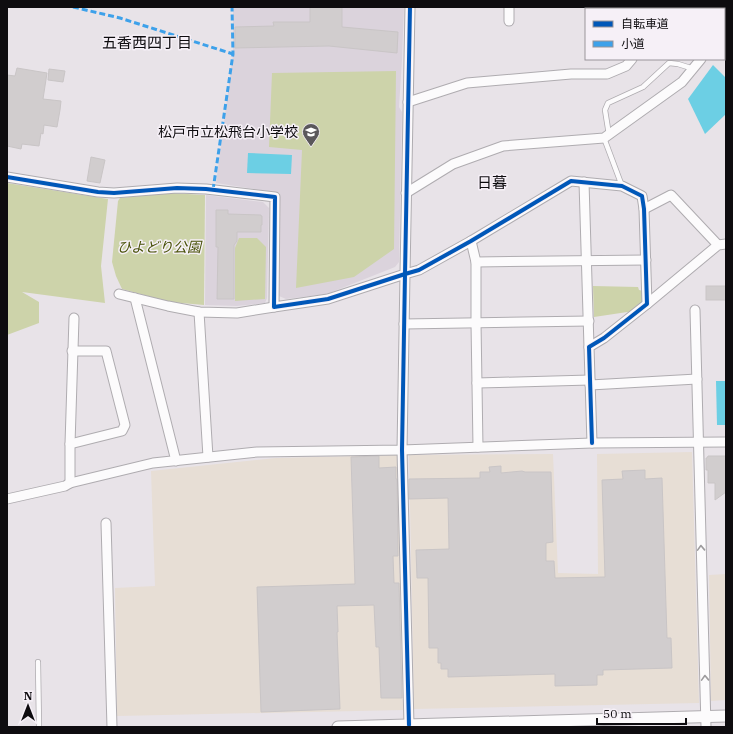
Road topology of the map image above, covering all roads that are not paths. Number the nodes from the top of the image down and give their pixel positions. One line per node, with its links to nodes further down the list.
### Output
1 (410, 7): 7 (street)
2 (509, 7): 3 (street)
3 (509, 21)
4 (631, 60): 7 (street)
5 (700, 60): 6 (street)
6 (694, 69): 8 (street); 8 (lane)
7 (408, 102): 12 (street)
8 (606, 136): 11 (lane); 12 (street)
9 (7, 177): 23 (street)
10 (584, 182): 11 (street); 14 (street); 18 (street)
11 (622, 186): 13 (street)
12 (406, 193): 19 (street)
13 (644, 209): 15 (street); 16 (street)
14 (471, 241): 17 (street); 19 (street)
15 (722, 244): 22 (street)
16 (646, 260): 18 (street); 22 (street)
17 (476, 262): 18 (street); 28 (street)
18 (587, 262): 27 (street)
19 (404, 274): 23 (street); 29 (street)
20 (119, 294): 21 (street)
21 (135, 298): 25 (street); 42 (street)
22 (647, 304): 30 (street)
23 (274, 307): 25 (street)
24 (695, 310): 32 (street)
25 (199, 312): 41 (street)
26 (74, 318): 31 (street)
27 (589, 321): 28 (street); 30 (street)
28 (476, 323): 29 (street); 34 (street)
29 (404, 324): 40 (street)
30 (589, 347): 33 (street)
31 (72, 351): 37 (street); 37 (street)
32 (697, 379): 33 (street); 35 (street)
33 (590, 382): 34 (street); 38 (street)
34 (477, 383): 39 (street)
35 (699, 442): 36 (street); 38 (street); 48 (street, one-way to 35)
36 (726, 442)
37 (70, 444): 43 (street)
38 (592, 444): 39 (street)
39 (478, 447): 40 (street)
40 (402, 450): 41 (street); 49 (street)
41 (208, 458): 42 (street)
42 (176, 461): 43 (street)
43 (70, 483): 44 (street)
44 (7, 499)
45 (106, 522): 51 (street)
46 (38, 662): 50 (lane)
47 (726, 716): 48 (street)
48 (706, 722): 49 (street)
49 (409, 725): 52 (street)
50 (39, 727)
51 (112, 727)
52 (338, 727)

